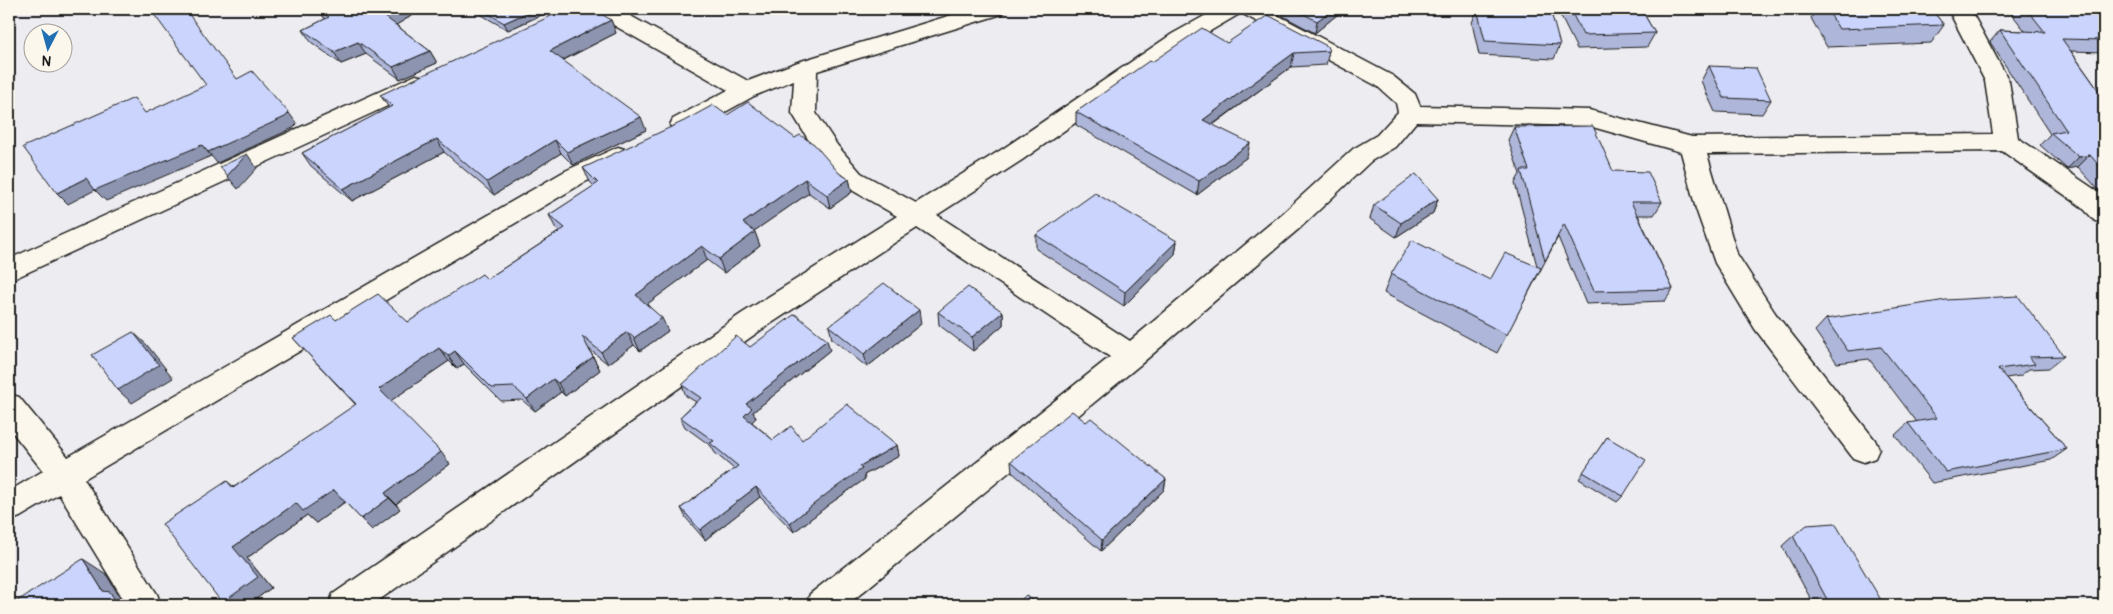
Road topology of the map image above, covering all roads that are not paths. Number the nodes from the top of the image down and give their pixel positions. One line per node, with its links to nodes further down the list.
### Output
1 (602, 9): 8 (street)
2 (994, 9): 6 (street)
3 (1233, 9): 15 (street)
4 (1249, 9): 9 (street)
5 (1959, 9): 11 (street)
6 (806, 67): 8 (street); 15 (street)
7 (433, 75): 16 (street)
8 (746, 90): 10 (street)
9 (1410, 114): 12 (street); 17 (street)
10 (662, 135)
11 (2007, 142): 12 (street); 14 (street)
12 (1692, 146): 19 (street)
13 (635, 148): 20 (street)
14 (2104, 214)
15 (918, 216): 17 (street); 23 (street)
16 (9, 271)
17 (1131, 356): 24 (street)
18 (9, 406): 20 (street)
19 (1864, 449)
20 (65, 476): 21 (street); 22 (street)
21 (9, 508)
22 (145, 605)
23 (345, 605)
24 (822, 605)

